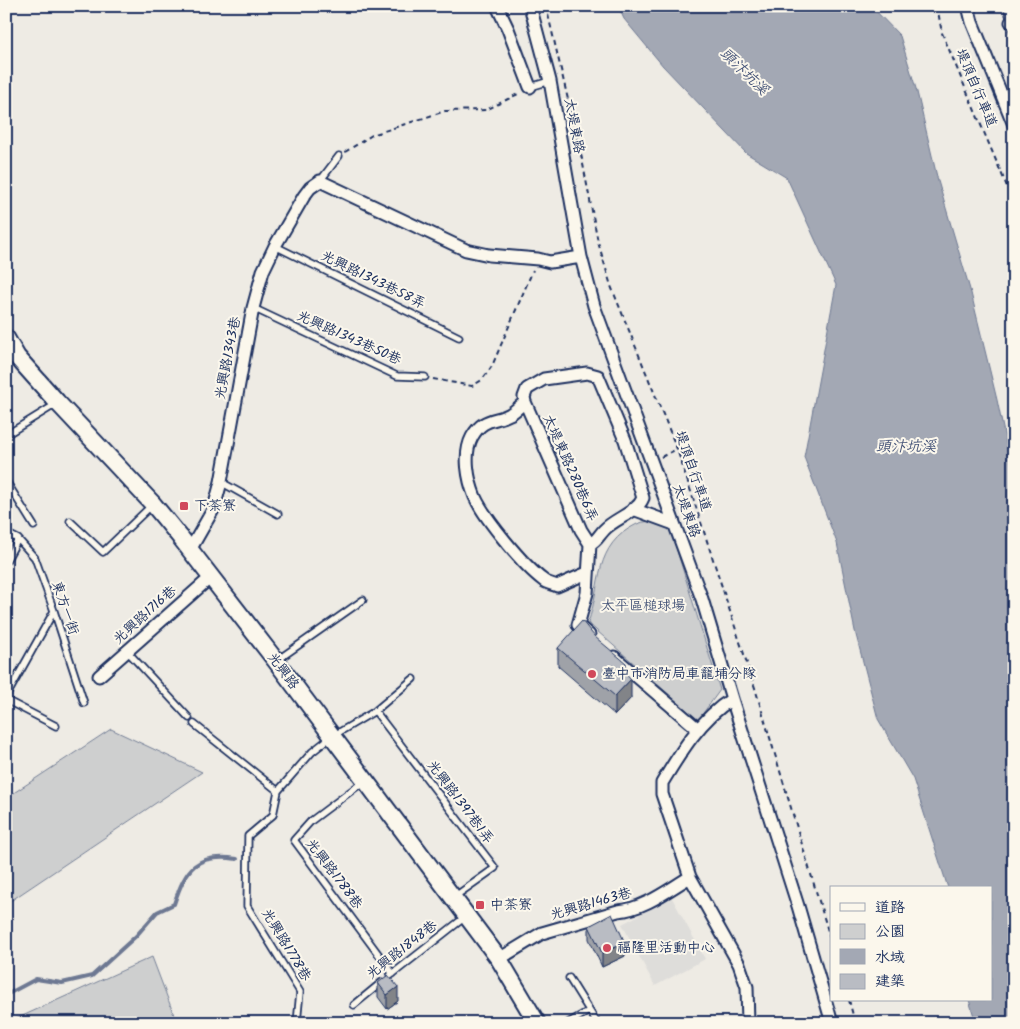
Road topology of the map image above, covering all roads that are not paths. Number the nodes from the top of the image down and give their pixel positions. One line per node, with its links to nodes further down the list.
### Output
1 (496, 6): 8 (street)
2 (530, 6): 7 (street, 太堤東路)
3 (968, 6): 9 (street)
4 (1007, 6): 5 (lane)
5 (1012, 21): 6 (lane)
6 (1014, 35)
7 (550, 81): 8 (lane); 13 (street, 太堤東路)
8 (530, 87)
9 (1014, 125)
10 (339, 156): 11 (lane, 光興路1343巷)
11 (320, 182): 12 (street, 光興路1343巷); 13 (street)
12 (275, 246): 14 (street, 光興路1343巷); 15 (lane, 光興路1343巷58弄)
13 (581, 257): 28 (street, 太堤東路)
14 (253, 308): 18 (lane, 光興路1343巷50巷); 23 (street, 光興路1343巷)
15 (459, 337)
16 (6, 338): 17 (main road, 光興路)
17 (12, 360): 19 (main road, 光興路)
18 (425, 378)
19 (57, 402): 21 (lane); 24 (main road, 光興路)
20 (525, 402): 25 (street); 32 (street, 太堤東路280巷6弄); 35 (street)
21 (6, 435)
22 (6, 481): 29 (lane)
23 (220, 482): 26 (lane); 33 (street, 光興路1343巷)
24 (153, 504): 27 (lane); 33 (main road, 光興路)
25 (633, 509): 28 (street); 32 (street)
26 (278, 514)
27 (70, 520)
28 (670, 522): 44 (street, 太堤東路)
29 (34, 526)
30 (6, 533): 31 (lane, 東方一街)
31 (18, 540): 34 (lane); 38 (lane, 東方一街)
32 (590, 544): 35 (street)
33 (190, 550): 36 (main road, 光興路)
34 (6, 561)
35 (587, 573): 50 (street)
36 (211, 577): 39 (street, 光興路1716巷); 40 (main road, 光興路)
37 (363, 600): 40 (lane)
38 (54, 611): 43 (lane); 45 (lane, 東方一街)
39 (127, 651): 41 (street, 光興路1716巷); 47 (lane)
40 (276, 661): 51 (main road, 光興路)
41 (99, 676)
42 (413, 679): 46 (lane, 光興路1778巷)
43 (6, 698): 49 (lane)
44 (732, 699): 50 (street); 67 (street, 太堤東路)
45 (84, 703)
46 (375, 711): 51 (lane, 光興路1778巷); 55 (lane, 光興路1397巷1弄)
47 (189, 718)
48 (194, 724): 53 (lane)
49 (56, 726)
50 (698, 729): 54 (street)
51 (331, 737): 52 (main road, 光興路); 53 (lane, 光興路1778巷)
52 (365, 780): 55 (main road, 光興路); 58 (lane, 光興路1788巷)
53 (278, 792): 62 (lane, 光興路1778巷)
54 (690, 878): 57 (street, 光興路1463巷); 66 (street)
55 (454, 897): 56 (main road, 光興路)
56 (466, 915): 57 (main road, 光興路); 58 (lane, 光興路1848巷)
57 (499, 959): 63 (main road, 光興路)
58 (393, 974): 60 (lane, 光興路1848巷)
59 (569, 978): 61 (lane)
60 (354, 1005)
61 (589, 1011): 64 (lane); 65 (lane)
62 (297, 1023)
63 (537, 1023)
64 (568, 1023)
65 (597, 1023)
66 (748, 1023)
67 (832, 1023)

